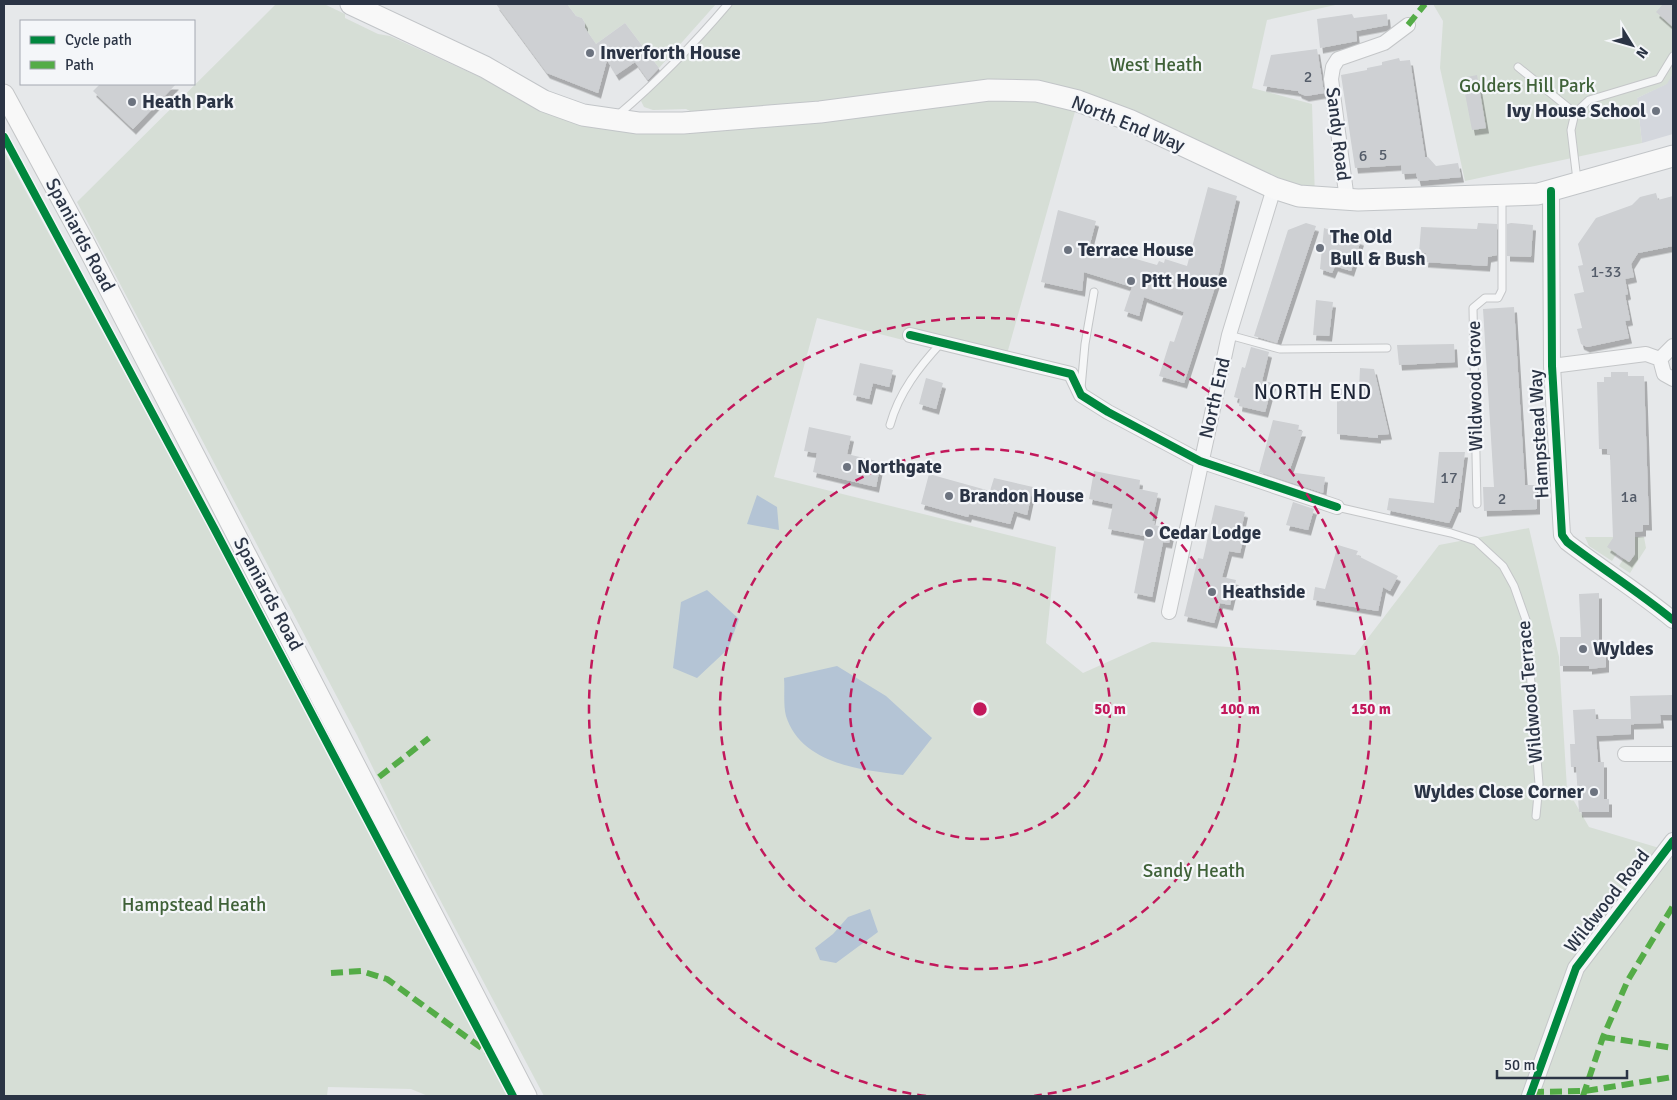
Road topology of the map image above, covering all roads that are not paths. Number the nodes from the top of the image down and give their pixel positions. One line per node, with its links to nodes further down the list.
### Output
1 (351, 4): 8 (main road, North End Way)
2 (728, 4): 8 (lane)
3 (1408, 25): 14 (street, Sandy Road)
4 (1673, 56): 7 (lane)
5 (1518, 66): 7 (lane)
6 (4, 94): 35 (main road, Spaniards Road)
7 (1575, 113): 10 (lane)
8 (616, 116): 11 (main road, North End Way)
9 (1673, 156): 10 (main road, North End Way)
10 (1578, 183): 12 (main road, North End Way)
11 (1274, 188): 14 (main road, North End Way); 17 (street, North End)
12 (1544, 192): 13 (main road, North End Way); 22 (street, Hampstead Way)
13 (1502, 196): 14 (main road, North End Way); 27 (lane, Wildwood Grove)
14 (1347, 200)
15 (1094, 292): 24 (lane)
16 (910, 335): 18 (street)
17 (1230, 335): 20 (lane); 26 (street, North End)
18 (942, 342): 24 (street); 25 (lane)
19 (1673, 346): 21 (street)
20 (1387, 348)
21 (1660, 359): 22 (street); 23 (street)
22 (1552, 366): 30 (street, Hampstead Way)
23 (1673, 379)
24 (1080, 393): 26 (street, Wildwood Terrace)
25 (890, 425)
26 (1200, 461): 28 (street, Wildwood Terrace); 29 (street, North End)
27 (1477, 504)
28 (1338, 507): 33 (lane, Wildwood Terrace)
29 (1169, 612)
30 (1673, 620)
31 (1625, 754): 32 (street)
32 (1673, 754)
33 (1536, 816)
34 (1673, 841): 36 (street, Wildwood Road)
35 (527, 1096)
36 (1530, 1096)

